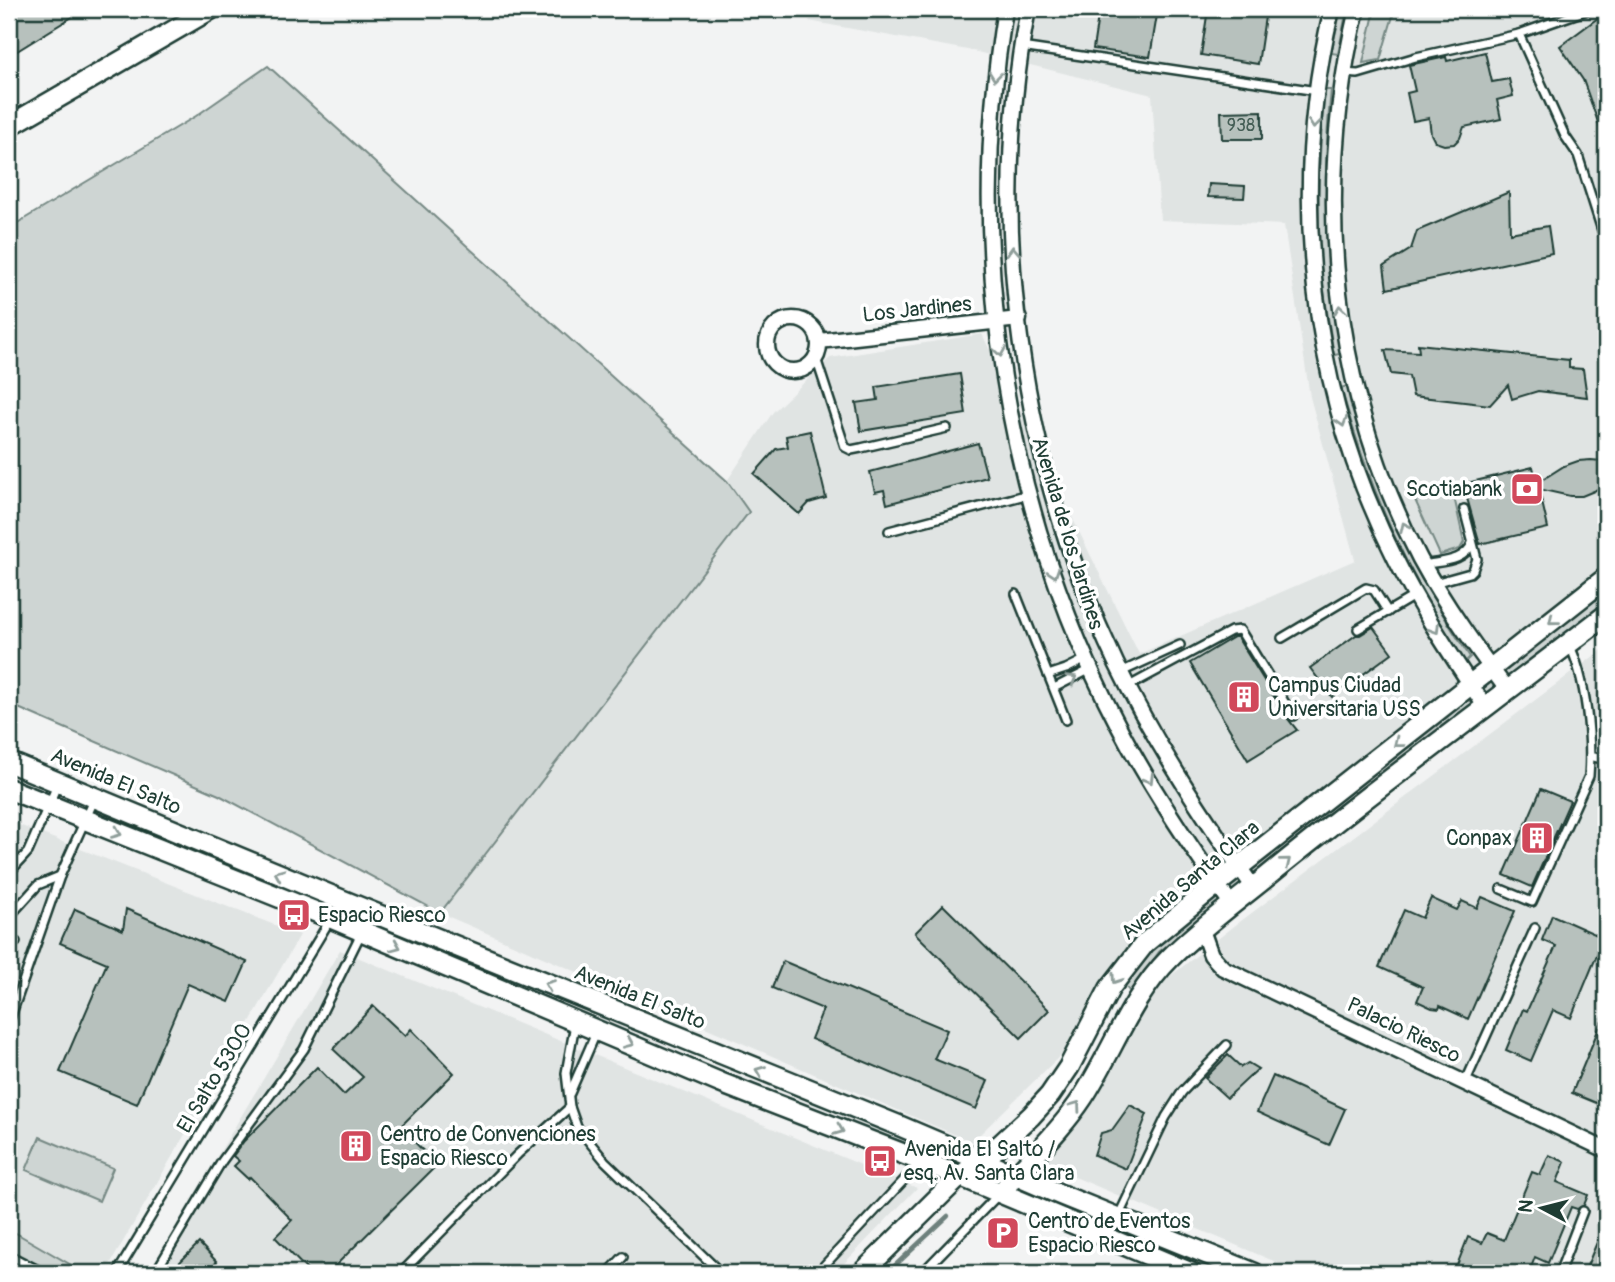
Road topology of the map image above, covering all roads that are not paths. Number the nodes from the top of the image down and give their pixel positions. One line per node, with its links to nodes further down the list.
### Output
1 (211, 9): 12 (main road)
2 (1005, 9): 15 (street, Avenida de los Jardines, one-way to 15)
3 (1332, 9): 9 (street)
4 (1357, 9): 10 (street)
5 (1590, 9): 7 (lane)
6 (1027, 10): 8 (street, Avenida de los Jardines)
7 (1519, 34): 10 (lane); 13 (lane)
8 (1021, 47): 11 (lane); 14 (street, Avenida de los Jardines, one-way to 8)
9 (1322, 57): 10 (street); 11 (street)
10 (1343, 73): 11 (street); 17 (street, one-way to 10)
11 (1318, 87): 19 (street, one-way to 19)
12 (9, 126)
13 (1606, 243)
14 (1019, 319): 15 (street, Los Jardines); 36 (street, Avenida de los Jardines)
15 (996, 321): 16 (street, Los Jardines); 23 (street, Avenida de los Jardines, one-way to 23)
16 (819, 341): 18 (street); 18 (street)
17 (1348, 357): 19 (street); 20 (street)
18 (816, 358): 22 (lane)
19 (1326, 362): 21 (street)
20 (1354, 382): 21 (street); 27 (street, one-way to 20)
21 (1332, 387): 31 (street, one-way to 31)
22 (947, 428)
23 (1030, 494): 25 (lane); 39 (street, Avenida de los Jardines, one-way to 39)
24 (1464, 509): 26 (lane)
25 (889, 531)
26 (1472, 543): 27 (lane); 29 (lane)
27 (1424, 565): 29 (street)
28 (1606, 578): 41 (main road, Avenida Santa Clara, one-way to 41)
29 (1434, 583): 41 (street)
30 (1016, 594): 42 (lane)
31 (1415, 596): 32 (lane); 43 (street, one-way to 43)
32 (1388, 612): 34 (lane); 35 (lane)
33 (1606, 615): 37 (main road)
34 (1358, 629)
35 (1282, 638)
36 (1106, 640): 39 (street); 40 (street, Avenida de los Jardines)
37 (1569, 644): 46 (main road); 50 (lane)
38 (1180, 645): 40 (lane)
39 (1089, 663): 40 (street); 42 (lane); 45 (lane, one-way to 39); 61 (street, Avenida de los Jardines, one-way to 61)
40 (1118, 667): 44 (street, Avenida de los Jardines)
41 (1492, 669): 43 (main road, Avenida Santa Clara); 46 (street)
42 (1048, 675): 45 (lane)
43 (1471, 685): 47 (street); 58 (main road, Avenida Santa Clara, one-way to 58)
44 (1129, 686): 48 (lane); 58 (street, Avenida de los Jardines)
45 (1054, 688): 49 (lane)
46 (1508, 691): 47 (main road)
47 (1486, 708): 62 (main road, one-way to 47)
48 (1293, 716)
49 (1066, 720)
50 (1591, 756): 51 (lane); 63 (lane)
51 (1606, 760)
52 (9, 761): 53 (main road, Avenida El Salto)
53 (58, 782): 55 (main road, Avenida El Salto); 56 (lane)
54 (9, 789): 56 (main road)
55 (95, 797): 57 (lane); 64 (main road, Avenida El Salto, one-way to 55)
56 (49, 806): 57 (main road); 59 (lane)
57 (86, 820): 60 (lane); 68 (main road, one-way to 68)
58 (1239, 867): 61 (main road, Avenida Santa Clara); 62 (street, Avenida de los Jardines)
59 (9, 873)
60 (61, 876): 67 (lane); 72 (lane)
61 (1217, 884): 65 (street, Avenida de los Jardines); 80 (main road, Avenida Santa Clara, one-way to 80)
62 (1254, 888): 65 (main road)
63 (1500, 889)
64 (342, 900): 66 (main road, Avenida El Salto); 68 (lane, El Salto 5300)
65 (1232, 905): 70 (main road)
66 (371, 912): 71 (lane); 80 (main road, Avenida El Salto, one-way to 66)
67 (9, 917)
68 (331, 918): 71 (main road); 90 (lane, El Salto 5300)
69 (1535, 928): 76 (lane)
70 (1202, 930): 76 (street, Palacio Riesco); 82 (main road, one-way to 70)
71 (362, 932): 73 (main road, one-way to 73); 91 (lane)
72 (9, 1021)
73 (576, 1021): 74 (main road); 77 (lane)
74 (597, 1030): 77 (lane); 81 (main road, one-way to 81)
75 (1227, 1045): 86 (lane)
76 (1465, 1083): 79 (street, Palacio Riesco)
77 (568, 1097): 78 (lane)
78 (570, 1107): 92 (lane); 94 (lane)
79 (1606, 1150)
80 (982, 1160): 82 (main road, Avenida El Salto); 83 (main road, Avenida Santa Clara)
81 (921, 1161): 83 (main road); 95 (lane)
82 (1016, 1175): 84 (main road); 86 (main road, Avenida El Salto)
83 (960, 1176): 84 (main road); 96 (main road, Avenida Santa Clara)
84 (1000, 1193): 97 (lane); 98 (main road)
85 (1583, 1211): 100 (lane)
86 (1117, 1218): 99 (main road, Avenida El Salto)
87 (9, 1255): 89 (lane)
88 (624, 1257): 93 (lane)
89 (44, 1273)
90 (117, 1273)
91 (155, 1273)
92 (401, 1273)
93 (608, 1273)
94 (720, 1273)
95 (817, 1273)
96 (862, 1273)
97 (922, 1273)
98 (1191, 1273)
99 (1254, 1273)
100 (1559, 1273)

